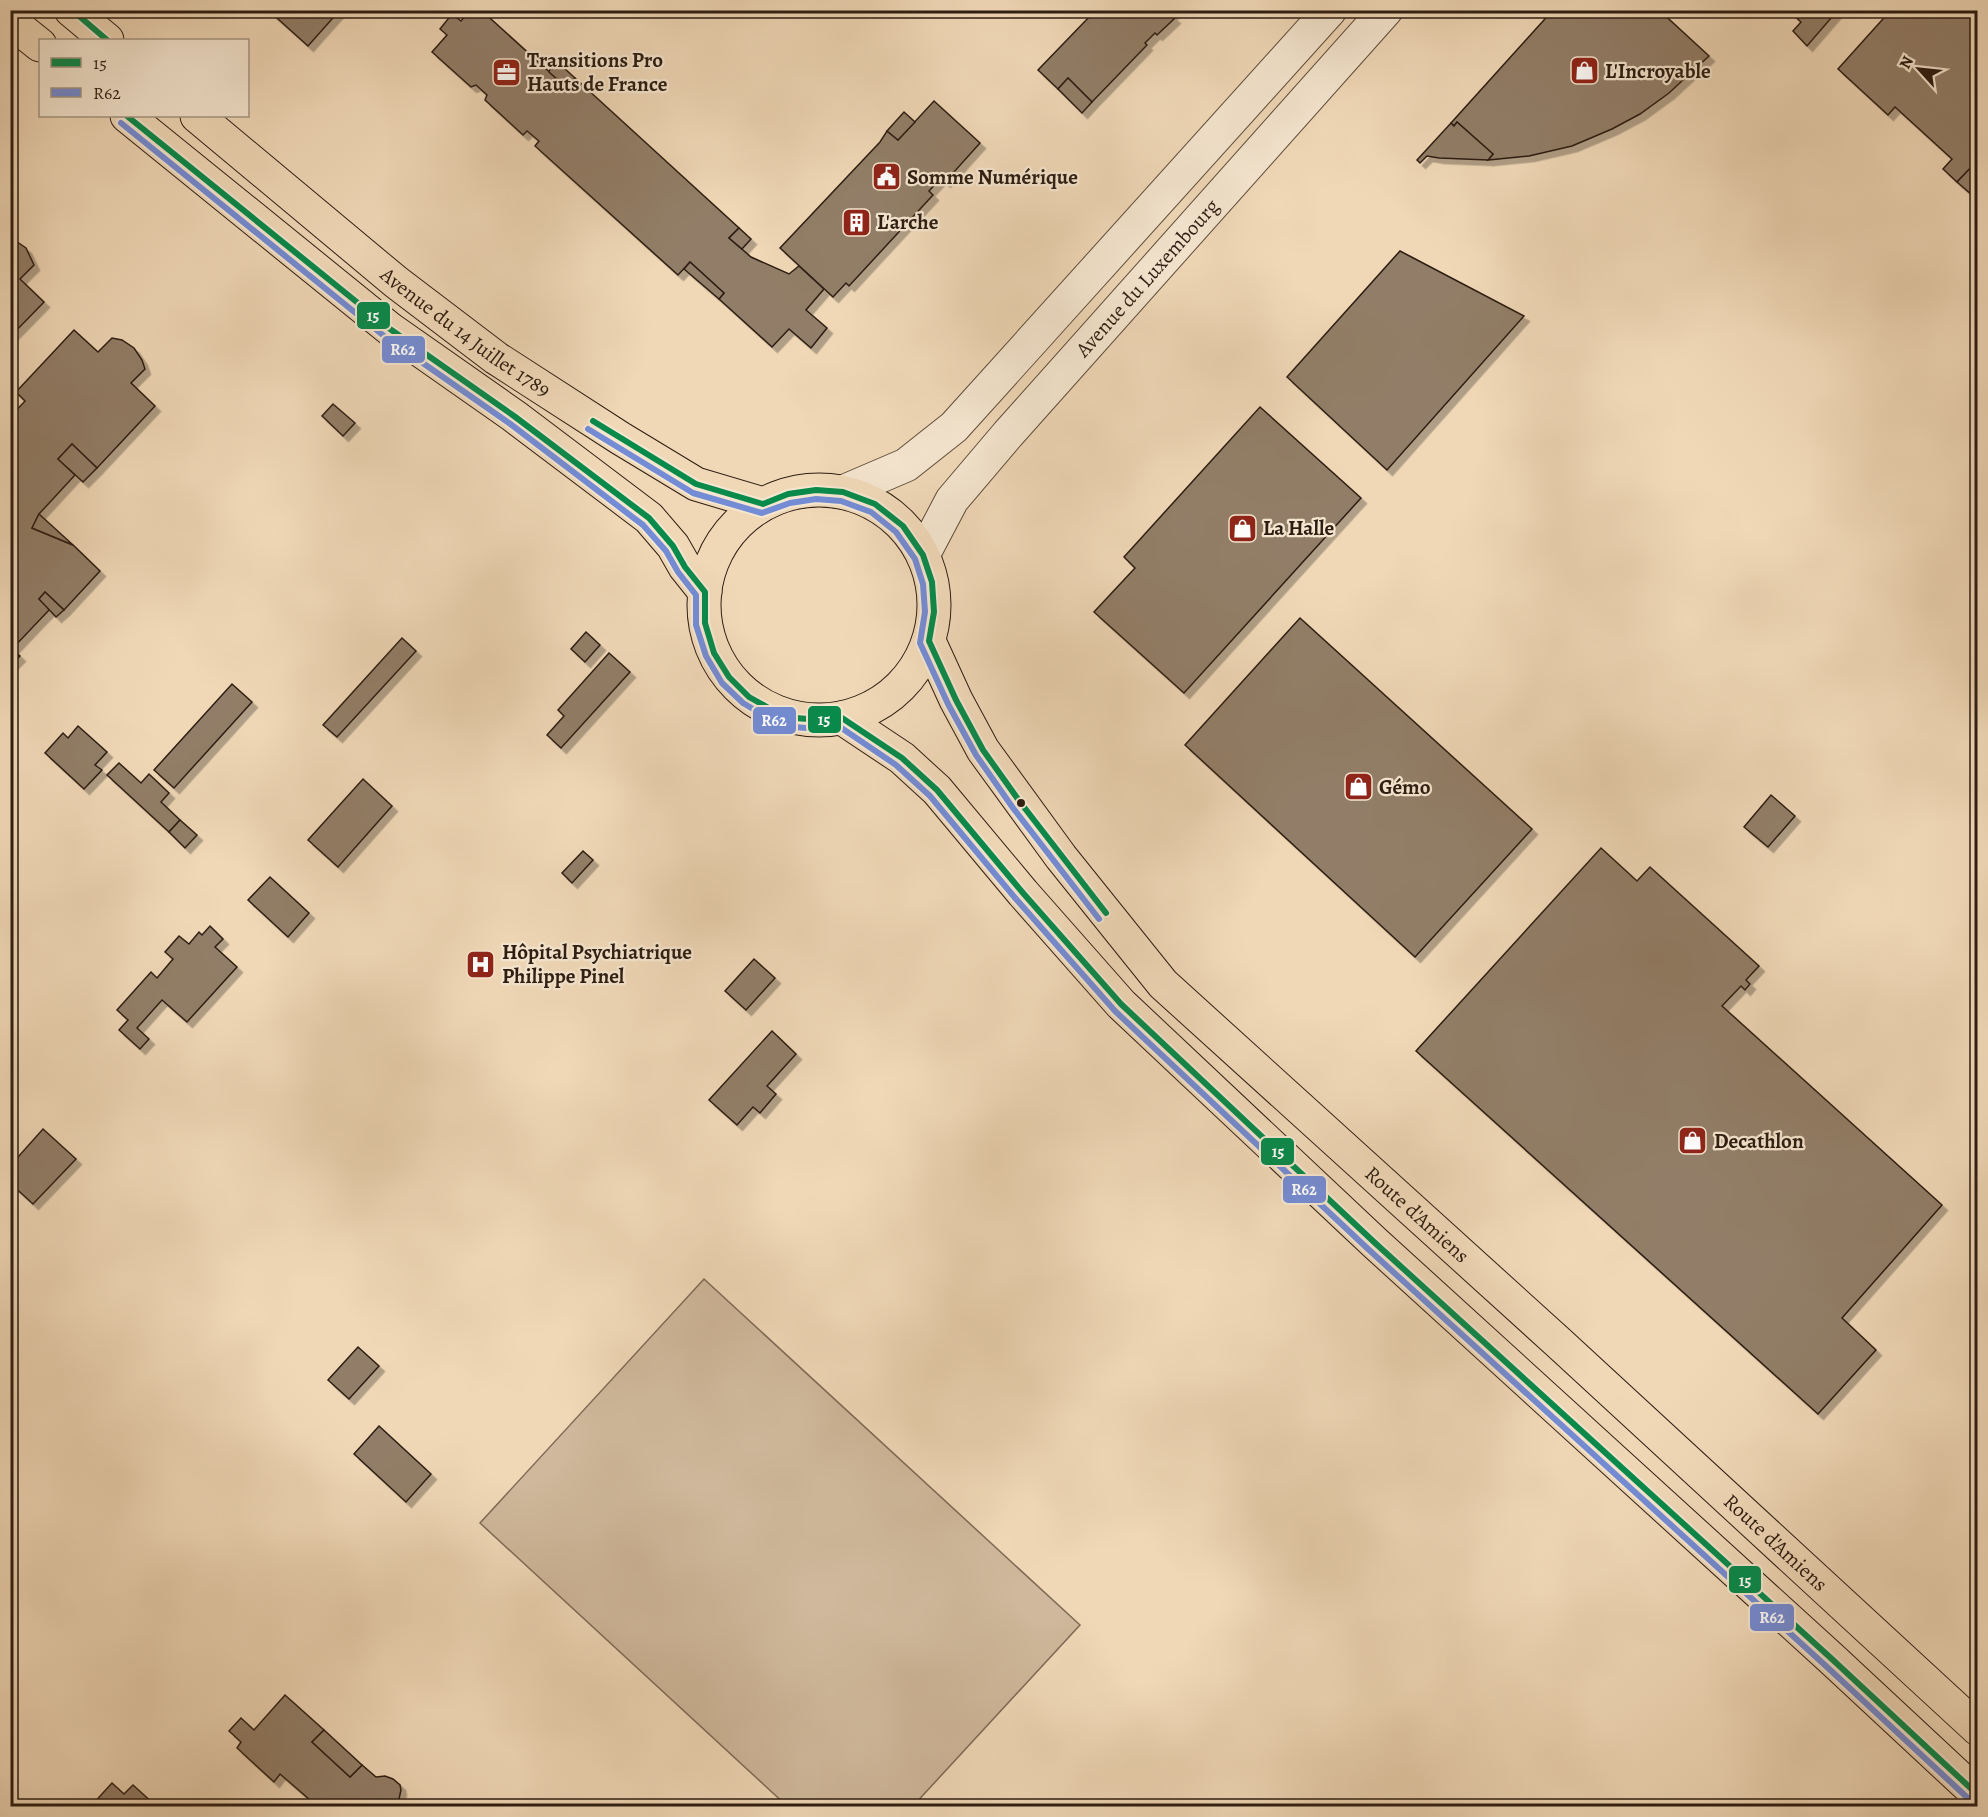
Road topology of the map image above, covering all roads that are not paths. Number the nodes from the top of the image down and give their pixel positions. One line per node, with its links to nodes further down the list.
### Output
1 (71, 10): 5 (main road)
2 (1330, 10): 9 (street, Avenue du Luxembourg)
3 (1386, 10): 11 (street, Avenue du Luxembourg)
4 (10, 21): 6 (main road)
5 (106, 39)
6 (39, 44)
7 (128, 117): 12 (main road)
8 (198, 117): 10 (main road, Avenue du 14 Juillet 1789)
9 (843, 492): 10 (main road); 11 (main road)
10 (763, 504): 12 (main road)
11 (923, 555): 13 (main road)
12 (705, 592): 14 (main road)
13 (928, 641): 14 (main road); 15 (main road, Route d'Amiens)
14 (842, 718): 16 (main road)
15 (1977, 1729)
16 (1977, 1795)

